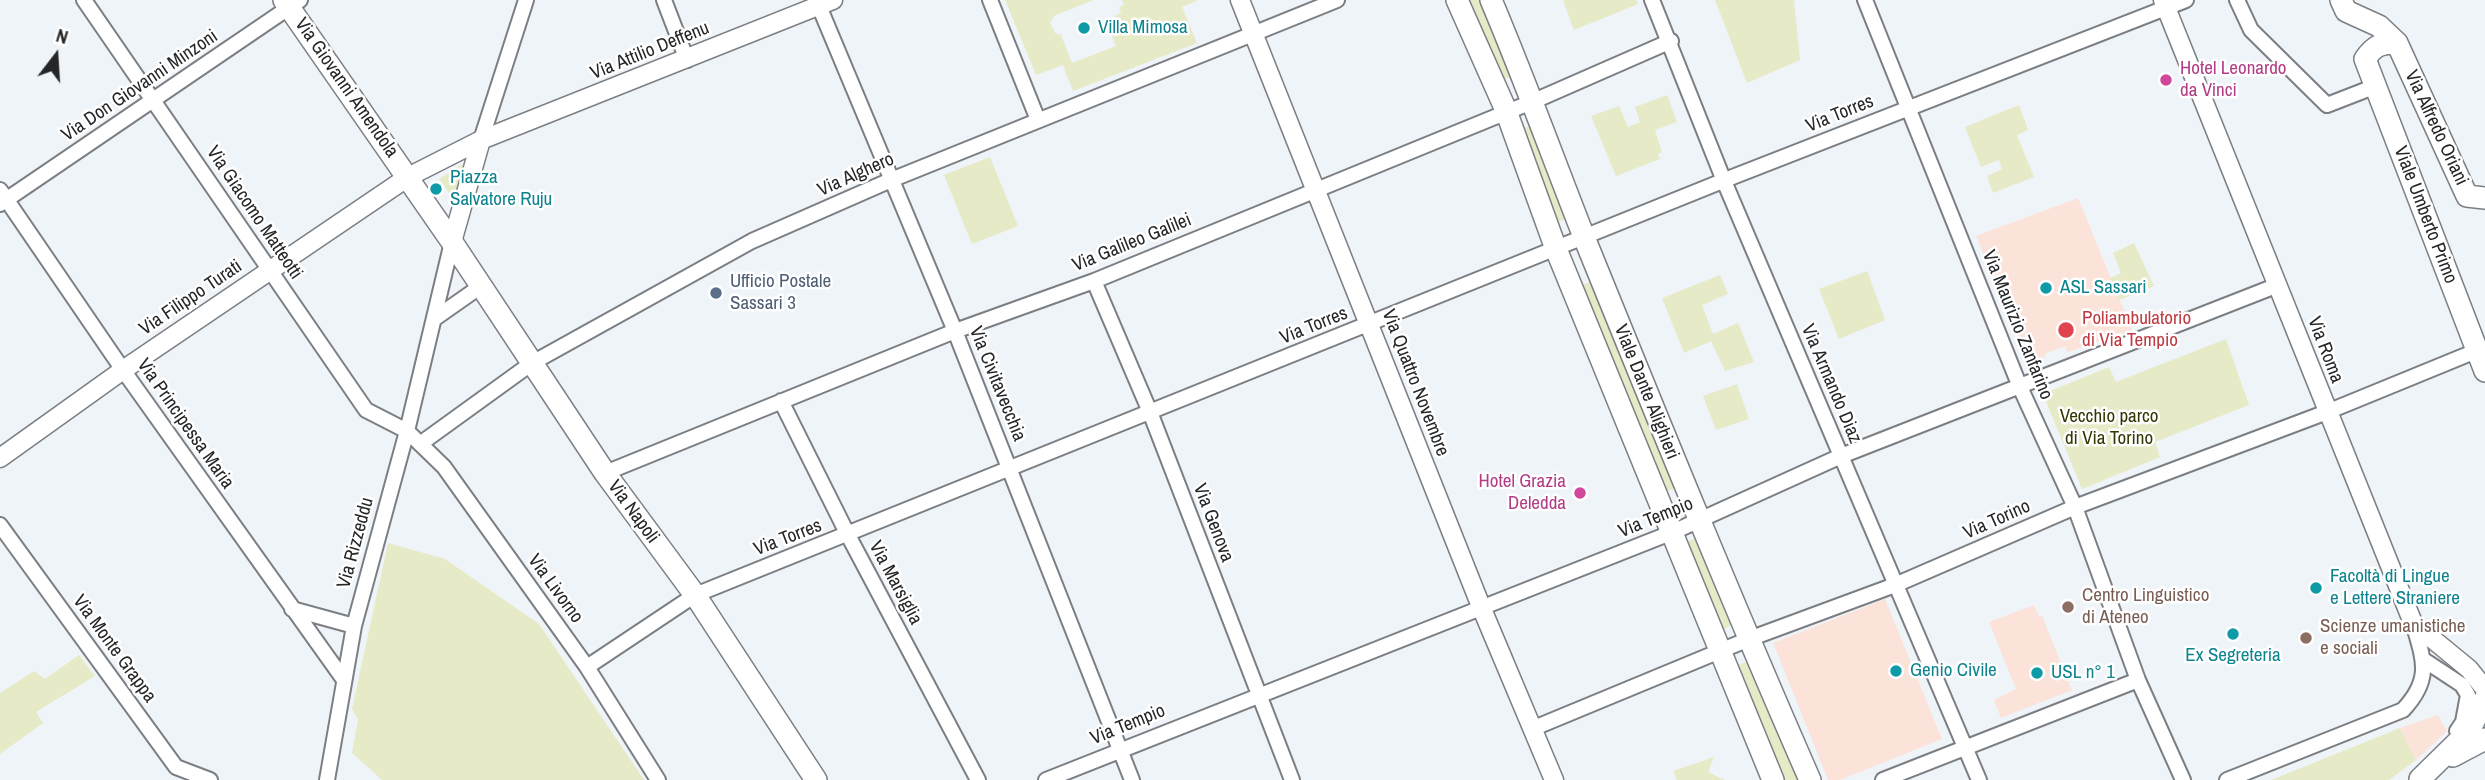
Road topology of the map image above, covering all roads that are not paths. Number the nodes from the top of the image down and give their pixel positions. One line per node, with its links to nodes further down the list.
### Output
1 (84, 0): 22 (street, Via Giacomo Matteotti)
2 (526, 0): 27 (street)
3 (664, 0): 20 (street)
4 (990, 0): 26 (street)
5 (1240, 0): 17 (street, Via Quattro Novembre)
6 (1337, 0): 17 (street, Via Alghero)
7 (1457, 0): 25 (main road, Viale Dante Alighieri)
8 (1491, 0): 23 (main road, Viale Dante Alighieri)
9 (1652, 0): 18 (street, Via Armando Diaz)
10 (1865, 0): 24 (street, Via Maurizio Zanfarino)
11 (2186, 0): 15 (street, Via Torres)
12 (2237, 0): 21 (street)
13 (291, 3): 22 (street, Via Don Giovanni Minzoni); 28 (main road, Via Giovanni Amendola)
14 (826, 3): 20 (street, Via Attilio Deffenu); 29 (street, Via Civitavecchia)
15 (2165, 4): 24 (street, Via Torres); 39 (street, Via Roma)
16 (2344, 6): 19 (main road, Via Alfredo Oriani)
17 (1253, 31): 26 (street, Via Alghero); 31 (street, Via Quattro Novembre)
18 (1671, 41): 23 (street, Via Galileo Galilei); 30 (street, Via Armando Diaz)
19 (2397, 44): 21 (main road, Viale Umberto Primo); 33 (main road, Via Alfredo Oriani)
20 (687, 60): 27 (street, Via Attilio Deffenu)
21 (2376, 86): 44 (main road, Viale Umberto Primo)
22 (154, 100): 32 (street, Via Don Giovanni Minzoni); 37 (street, Via Giacomo Matteotti)
23 (1534, 101): 25 (street, Via Galileo Galilei); 34 (main road, Viale Dante Alighieri)
24 (1909, 108): 30 (street, Via Torres); 48 (street, Via Maurizio Zanfarino)
25 (1505, 112): 31 (street, Via Galileo Galilei); 36 (main road, Viale Dante Alighieri)
26 (1038, 120): 29 (street, Via Alghero)
27 (481, 140): 28 (street); 35 (street)
28 (408, 177): 35 (main road); 37 (street, Via Filippo Turati)
29 (891, 180): 43 (street, Via Civitavecchia); 45 (street, Via Alghero)
30 (1724, 181): 34 (street, Via Torres); 54 (street, Via Armando Diaz)
31 (1315, 189): 38 (street, Via Galileo Galilei); 42 (street, Via Quattro Novembre)
32 (2, 198): 46 (street, Via Principessa Maria)
33 (2485, 198)
34 (1585, 239): 36 (street, Via Torres); 59 (main road, Viale Dante Alighieri)
35 (452, 242): 40 (main road, Via Napoli); 41 (street, Via Rizzeddu)
36 (1556, 250): 42 (street, Via Torres); 61 (main road, Viale Dante Alighieri)
37 (270, 270): 46 (street, Via Filippo Turati); 52 (street, Via Giacomo Matteotti)
38 (1094, 281): 43 (street, Via Galileo Galilei); 50 (street, Via Genova)
39 (2278, 285): 48 (street, Via Tempio); 51 (street, Via Roma)
40 (481, 286): 41 (street); 45 (main road, Via Napoli)
41 (433, 319): 52 (street, Via Rizzeddu)
42 (1370, 324): 50 (street, Via Torres); 66 (street, Via Quattro Novembre)
43 (955, 331): 49 (street, Via Galileo Galilei); 56 (street, Via Civitavecchia)
44 (2476, 351): 47 (main road, Viale Umberto Primo); 51 (street, Via Torino)
45 (532, 363): 53 (street, Via Alghero); 57 (main road, Via Napoli)
46 (123, 370): 55 (street, Via Filippo Turati); 65 (street, Via Principessa Maria)
47 (2485, 371)
48 (2020, 387): 54 (street, Via Tempio); 58 (street, Via Maurizio Zanfarino)
49 (781, 401): 57 (street, Via Galileo Galilei); 62 (street, Via Marsiglia)
50 (1150, 412): 56 (street, Via Torres); 76 (street, Via Genova)
51 (2327, 412): 58 (street, Via Torino); 67 (street, Via Roma)
52 (407, 431): 53 (street, Via Livorno); 68 (street, Via Rizzeddu)
53 (420, 444): 72 (street, Via Livorno)
54 (1840, 456): 59 (street, Via Tempio); 63 (street, Via Armando Diaz)
55 (0, 458)
56 (1011, 470): 62 (street, Via Torres); 81 (street, Via Civitavecchia)
57 (605, 473): 64 (main road, Via Napoli)
58 (2075, 507): 63 (street, Via Torino); 74 (street, Via Maurizio Zanfarino)
59 (1698, 522): 61 (street, Via Tempio); 69 (main road, Viale Dante Alighieri)
60 (0, 525): 83 (street, Via Monte Grappa)
61 (1673, 532): 66 (street, Via Tempio); 70 (main road, Viale Dante Alighieri)
62 (848, 535): 64 (street, Via Torres); 87 (street, Via Marsiglia)
63 (1895, 586): 69 (street, Via Torino); 80 (street, Via Armando Diaz)
64 (695, 595): 72 (street, Via Torres); 86 (main road, Via Napoli)
65 (292, 609): 68 (street); 73 (street, Via Principessa Maria)
66 (1482, 609): 76 (street, Via Tempio); 78 (street, Via Quattro Novembre)
67 (2413, 624): 71 (street); 75 (street, Via Roma)
68 (354, 626): 73 (street, Via Rizzeddu)
69 (1749, 639): 70 (street, Via Torino); 93 (main road, Viale Dante Alighieri)
70 (1720, 651): 78 (street, Via Torino); 92 (main road, Viale Dante Alighieri)
71 (2424, 660): 82 (street); 97 (street)
72 (587, 667): 85 (street, Via Livorno)
73 (344, 680): 84 (street, Via Rizzeddu)
74 (2138, 680): 80 (street); 96 (street, Via Maurizio Zanfarino)
75 (2485, 689)
76 (1258, 694): 81 (street, Via Tempio); 90 (street, Via Genova)
77 (2485, 699): 82 (main road)
78 (1534, 728): 91 (street, Via Quattro Novembre)
79 (2485, 739): 82 (main road)
80 (1965, 747): 94 (street); 95 (street, Via Armando Diaz)
81 (1120, 749): 88 (street, Via Tempio); 89 (street, Via Civitavecchia)
82 (2419, 779)
83 (210, 780)
84 (327, 780)
85 (658, 780)
86 (816, 780)
87 (978, 780)
88 (1046, 780)
89 (1132, 780)
90 (1292, 780)
91 (1554, 780)
92 (1773, 780)
93 (1810, 780)
94 (1883, 780)
95 (1979, 780)
96 (2183, 780)
97 (2227, 780)

